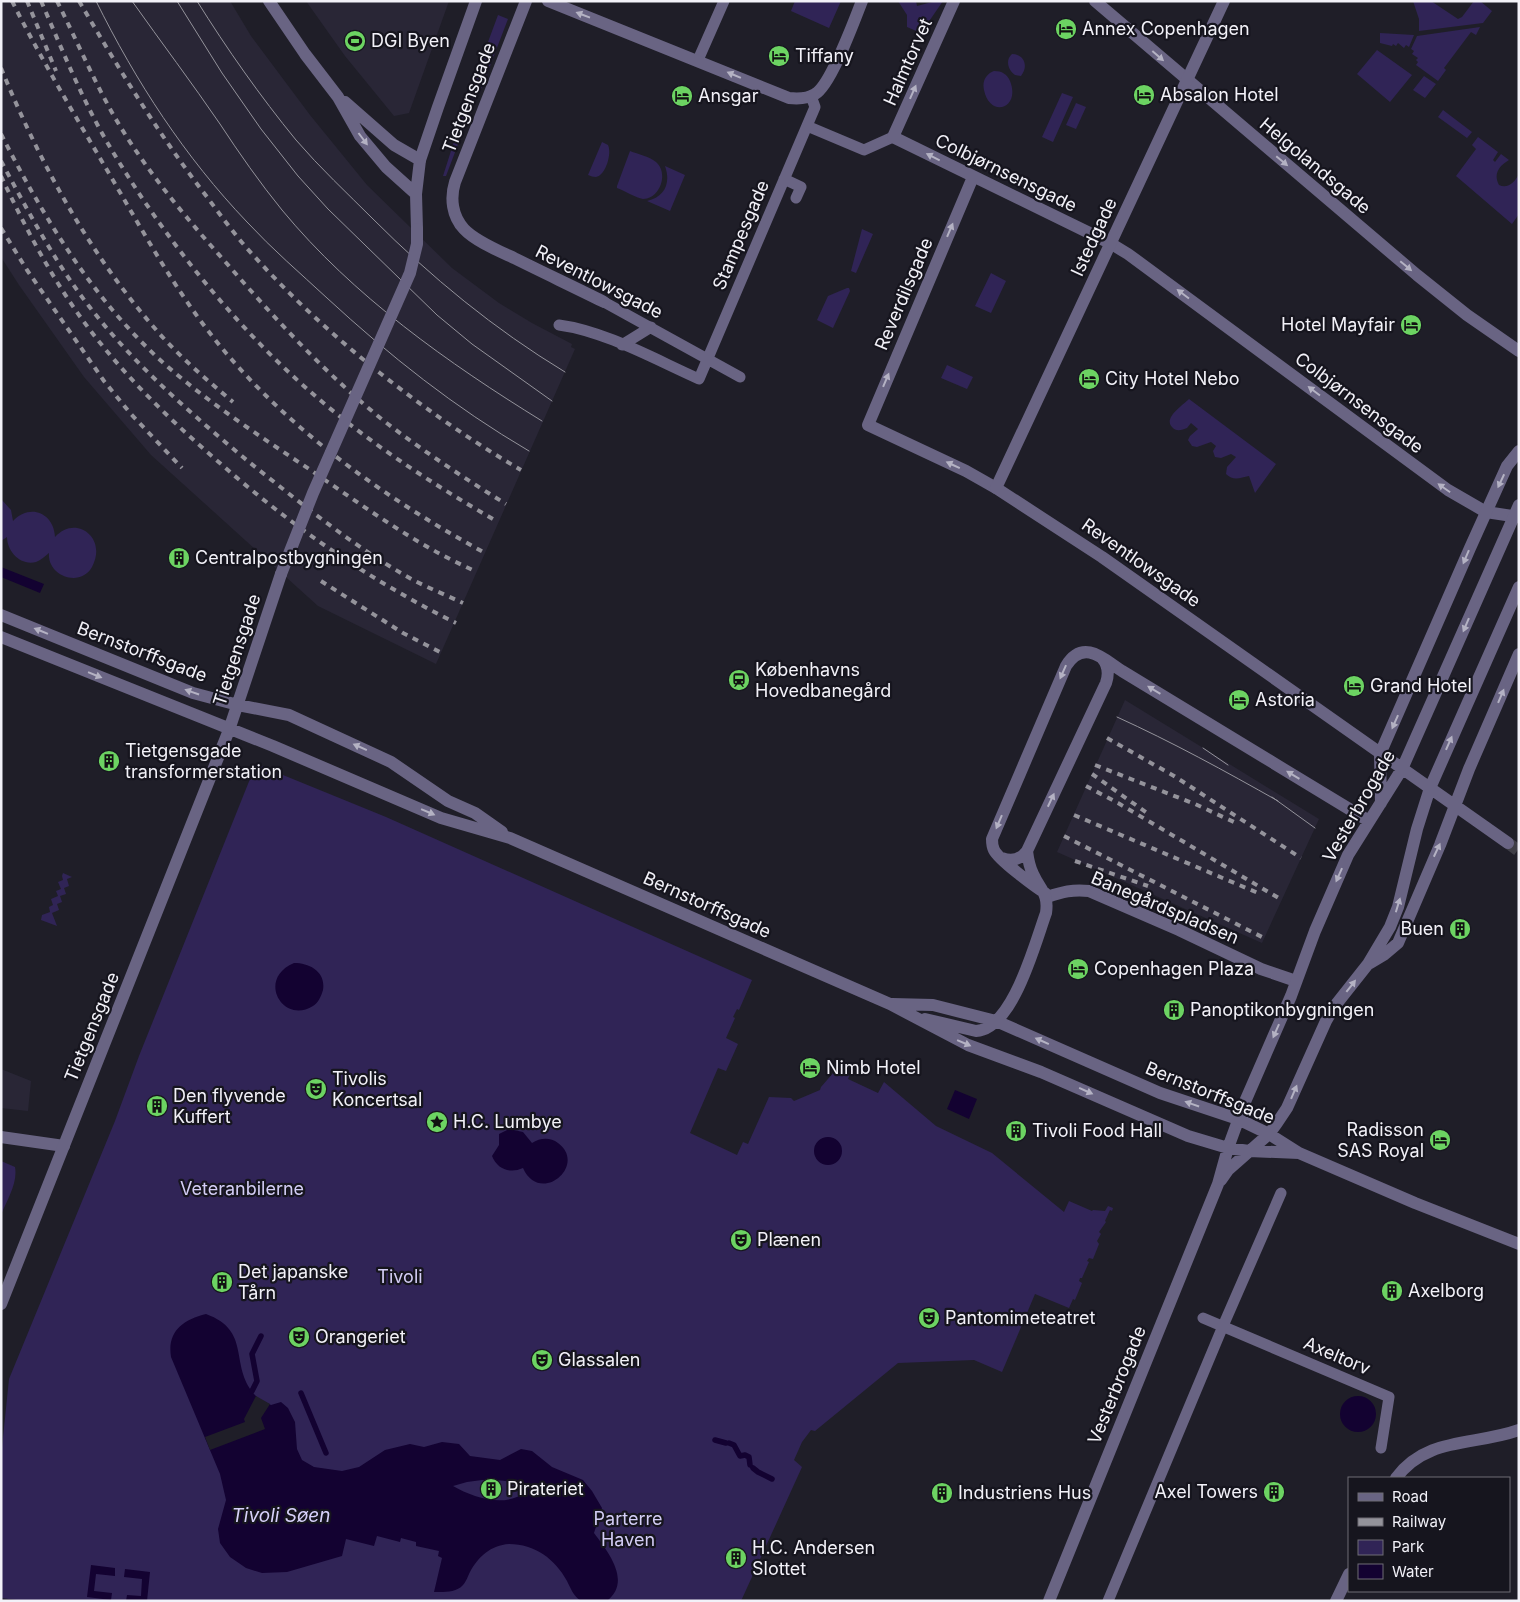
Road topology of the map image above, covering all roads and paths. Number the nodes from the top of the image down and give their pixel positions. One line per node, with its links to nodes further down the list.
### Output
1 (269, 1): 13 (street)
2 (476, 1): 16 (street, Tietgensgade)
3 (526, 1): 19 (street, Tietgensgade)
4 (548, 1): 10 (street, one-way to 4)
5 (724, 1): 10 (street)
6 (862, 1): 12 (street)
7 (954, 1): 15 (street, Halmtorvet, one-way to 7)
8 (1095, 1): 11 (street, Helgolandsgade, one-way to 11)
9 (1224, 1): 11 (street, Istedgade)
10 (698, 60): 12 (street, one-way to 10)
11 (1187, 80): 20 (street, Istedgade); 25 (street, Helgolandsgade, one-way to 25)
12 (811, 96): 14 (street)
13 (338, 97): 16 (street); 18 (street, one-way to 18)
14 (807, 126): 15 (street); 26 (street, Stampesgade)
15 (893, 137): 17 (street, Colbjørnsensgade, one-way to 15)
16 (420, 160): 18 (street, Tietgensgade)
17 (973, 177): 20 (street, Colbjørnsensgade); 28 (street, Reverdilsgade, one-way to 17)
18 (416, 194): 38 (street, Tietgensgade, bridge)
19 (453, 209): 21 (street, Reventlowsgade)
20 (1110, 243): 30 (street, Istedgade); 31 (street, Colbjørnsensgade, one-way to 20)
21 (604, 302): 23 (street, Reventlowsgade)
22 (558, 325): 24 (street)
23 (651, 327): 24 (street); 26 (street, Reventlowsgade)
24 (622, 345): 26 (street, Stampesgade)
25 (1519, 351)
26 (708, 359): 27 (street, Reventlowsgade)
27 (740, 377)
28 (868, 425): 30 (street, Reventlowsgade, one-way to 28)
29 (1519, 451): 31 (street, one-way to 31)
30 (996, 488): 40 (street, Reventlowsgade)
31 (1486, 512): 32 (street, Colbjørnsensgade); 40 (street, one-way to 40)
32 (1517, 513): 41 (street, Vesterbrogade, one-way to 41)
33 (1519, 587): 42 (street, Vesterbrogade, one-way to 33)
34 (1, 615): 38 (street, Bernstorffsgade, one-way to 34)
35 (1, 637): 39 (street, Bernstorffsgade, one-way to 39)
36 (1519, 654): 44 (street, one-way to 36)
37 (1100, 656): 45 (street, one-way to 37); 48 (street, one-way to 37); 49 (street, one-way to 49)
38 (238, 705): 39 (street, Tietgensgade); 46 (street, Bernstorffsgade, one-way to 38)
39 (229, 730): 46 (street, Bernstorffsgade, one-way to 46); 59 (street, Tietgensgade)
40 (1380, 754): 41 (street, Reventlowsgade); 43 (street)
41 (1402, 769): 42 (street, Reventlowsgade); 43 (street, Vesterbrogade)
42 (1430, 788): 44 (street, Reventlowsgade); 51 (street, Vesterbrogade, one-way to 42)
43 (1381, 802): 45 (street, Vesterbrogade)
44 (1455, 806): 47 (street, Reventlowsgade); 51 (street, one-way to 44)
45 (1369, 820): 52 (street, Vesterbrogade, one-way to 52)
46 (510, 838): 53 (street, Bernstorffsgade)
47 (1508, 843)
48 (1027, 851): 49 (street); 50 (street)
49 (1002, 858): 50 (street)
50 (1046, 895): 52 (street, Banegårdspladsen); 55 (street)
51 (1368, 964): 57 (street, Vesterbrogade, one-way to 51)
52 (1296, 981): 56 (street, Vesterbrogade, one-way to 56)
53 (890, 1004): 54 (street, Bernstorffsgade); 55 (street, Bernstorffsgade)
54 (914, 1017): 55 (street); 60 (street, Bernstorffsgade, one-way to 60)
55 (996, 1021): 56 (street, Bernstorffsgade, one-way to 55)
56 (1238, 1119): 57 (street, Bernstorffsgade); 60 (street, Vesterbrogade)
57 (1269, 1134): 61 (street, Vesterbrogade); 62 (street, Bernstorffsgade)
58 (1, 1137): 59 (street)
59 (64, 1146): 66 (street, Tietgensgade)
60 (1228, 1148): 61 (street, Bernstorffsgade); 63 (street, Vesterbrogade)
61 (1248, 1151): 62 (street, Bernstorffsgade); 63 (street, Vesterbrogade)
62 (1299, 1153): 65 (street)
63 (1218, 1184): 73 (street, Vesterbrogade)
64 (1281, 1193): 68 (street)
65 (1519, 1244)
66 (1, 1304)
67 (1203, 1318): 68 (street)
68 (1223, 1326): 70 (street, Axeltorv); 74 (street)
69 (1519, 1430): 71 (street)
70 (1382, 1448)
71 (1397, 1477)
72 (1348, 1576): 75 (street)
73 (1049, 1601)
74 (1108, 1601)
75 (1336, 1601)

